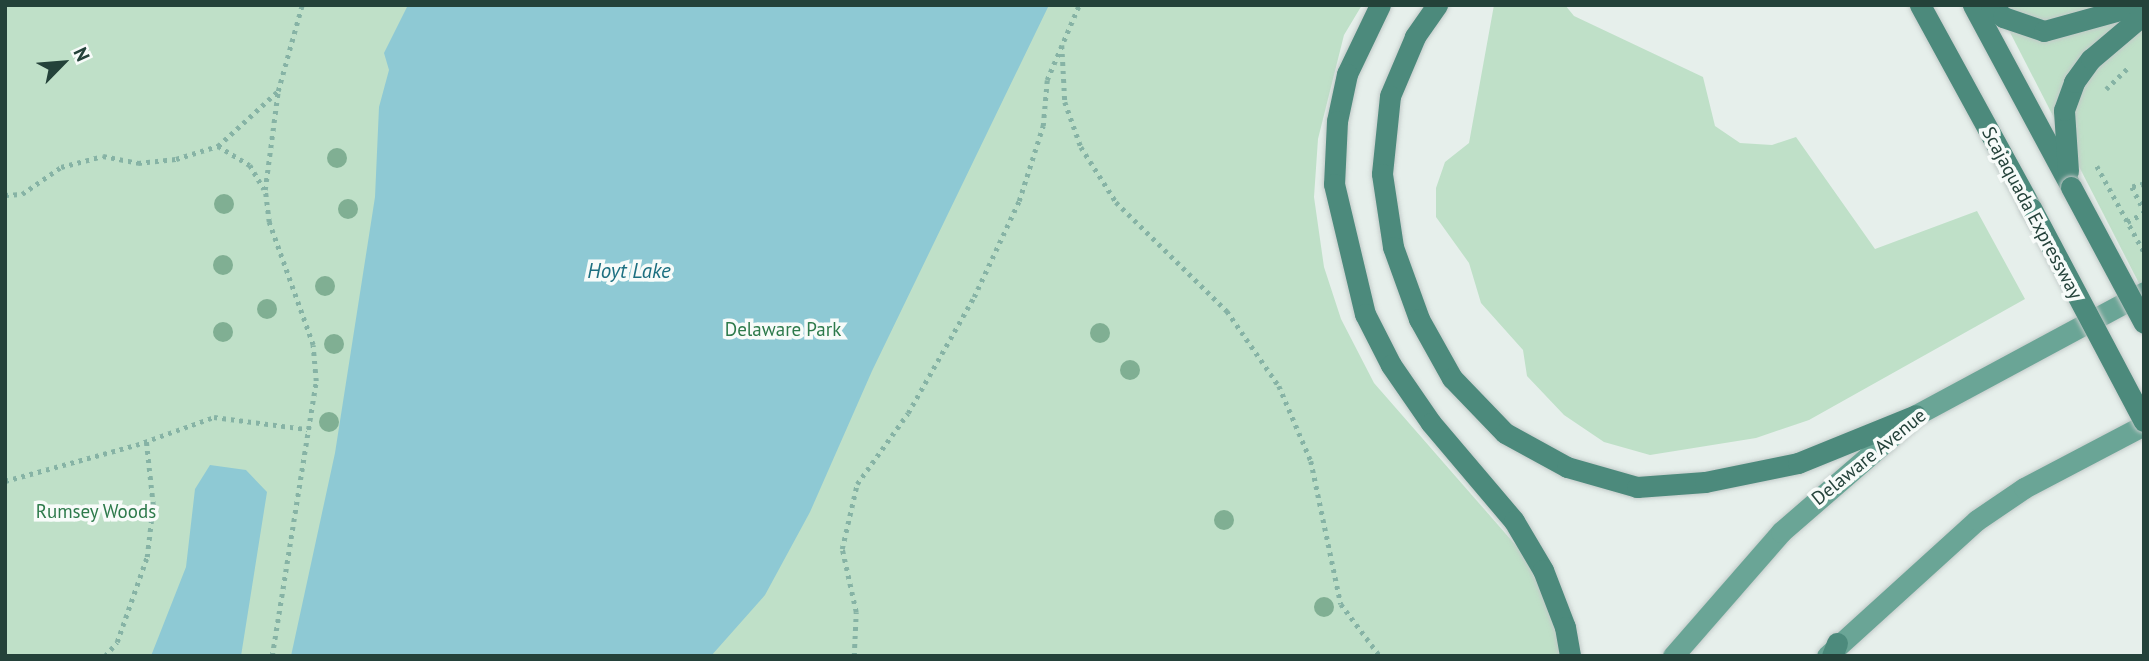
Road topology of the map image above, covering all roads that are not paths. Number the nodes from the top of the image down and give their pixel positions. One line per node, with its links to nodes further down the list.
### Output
1 (1380, 5): 16 (highway)
2 (1437, 5): 13 (highway)
3 (1904, 5): 9 (highway)
4 (1920, 5): 9 (highway, Scajaquada Expressway)
5 (1973, 5): 10 (highway)
6 (1991, 5): 7 (highway)
7 (2138, 5)
8 (2144, 14): 10 (highway)
9 (1951, 63): 14 (highway, Scajaquada Expressway, bridge)
10 (2070, 187): 12 (highway, bridge)
11 (2144, 292): 13 (main road, Delaware Avenue)
12 (2144, 323)
13 (1916, 415): 17 (main road, Delaware Avenue)
14 (2144, 423): 15 (main road)
15 (1832, 652)
16 (1570, 656)
17 (1673, 656)

